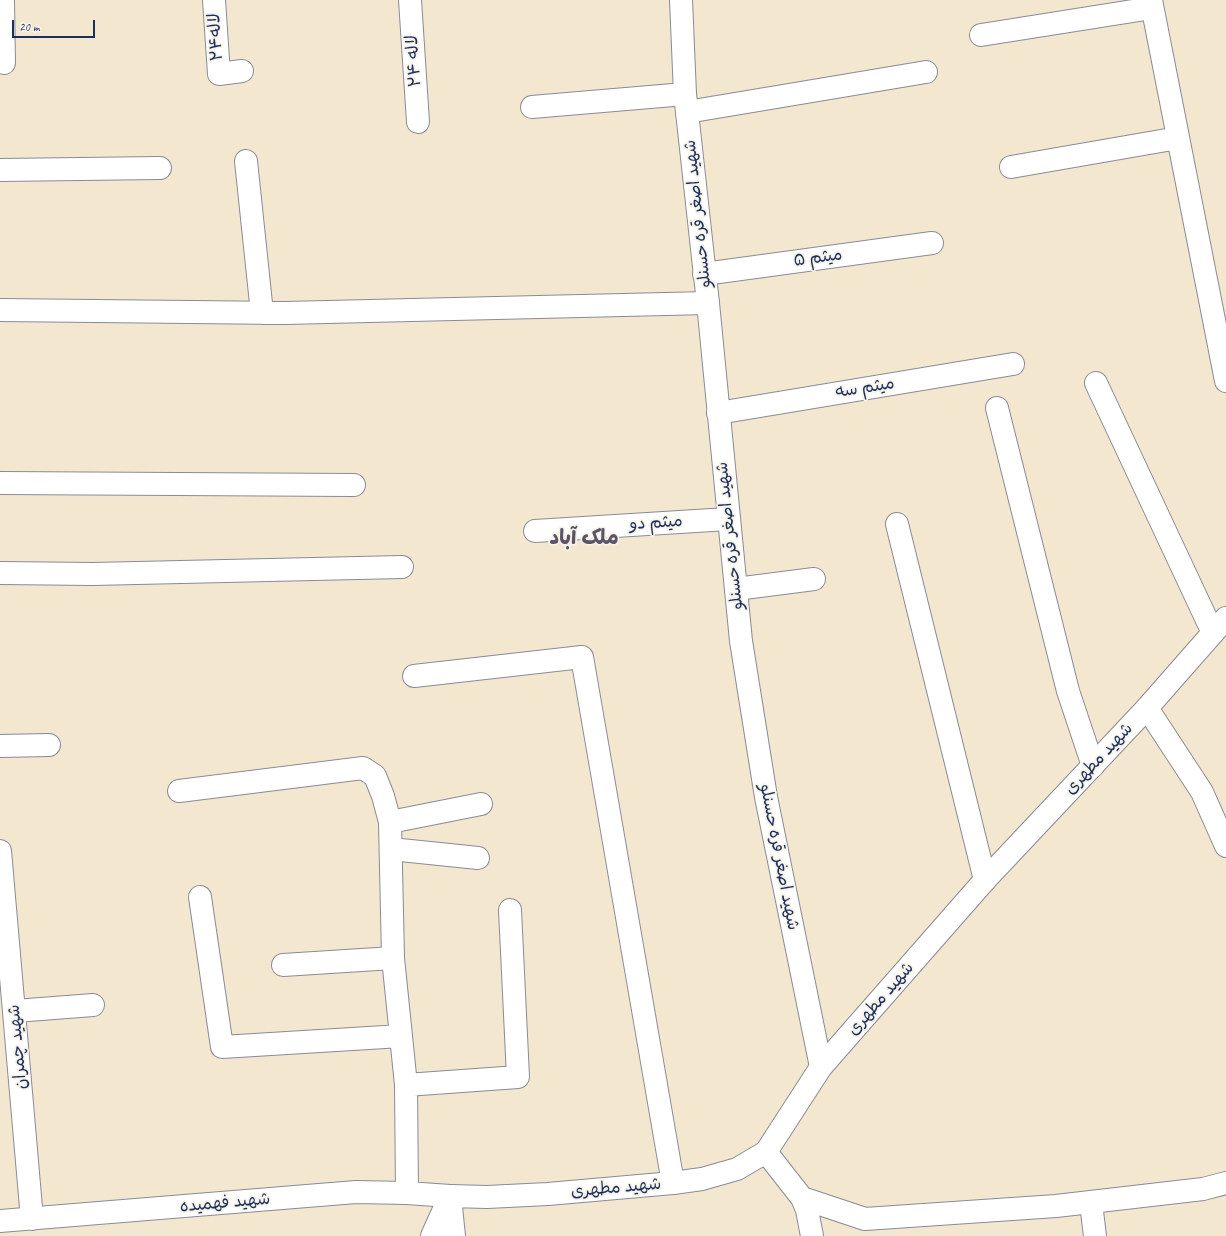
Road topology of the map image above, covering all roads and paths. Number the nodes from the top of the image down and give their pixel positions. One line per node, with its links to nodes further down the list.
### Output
1 (3, 0): 7 (street)
2 (214, 0): 8 (street, لاله۲۴)
3 (410, 0): 12 (street, لاله ۲۴)
4 (681, 0): 10 (street, شهید اصغر قره حسنلو)
5 (1151, 4): 6 (street); 13 (street)
6 (981, 35)
7 (4, 63)
8 (242, 71)
9 (926, 72): 10 (street)
10 (686, 103): 11 (street); 19 (street, شهید اصغر قره حسنلو)
11 (532, 107)
12 (418, 122)
13 (1178, 138): 15 (street); 24 (street)
14 (246, 161): 22 (street)
15 (1011, 167)
16 (160, 168): 17 (street)
17 (0, 170)
18 (932, 243): 19 (street, میثم ۵)
19 (704, 274): 20 (street, شهید اصغر قره حسنلو)
20 (708, 303): 22 (street); 27 (street, شهید اصغر قره حسنلو)
21 (0, 310): 22 (street)
22 (262, 313)
23 (1013, 364): 27 (street, میثم سه)
24 (1226, 381)
25 (1096, 383): 37 (street)
26 (997, 408): 42 (street)
27 (718, 413): 30 (street, شهید اصغر قره حسنلو)
28 (0, 484): 29 (street)
29 (354, 485)
30 (728, 519): 32 (street, میثم دو); 36 (street, شهید اصغر قره حسنلو)
31 (897, 524): 50 (street)
32 (535, 531)
33 (402, 567): 34 (street)
34 (0, 573)
35 (814, 579): 36 (street)
36 (736, 589): 59 (street, شهید اصغر قره حسنلو)
37 (1219, 626): 39 (street, شهید مطهری)
38 (414, 676): 62 (street)
39 (1147, 708): 42 (street, شهید مطهری); 46 (street)
40 (49, 745): 41 (street)
41 (0, 746)
42 (1093, 766): 50 (street, شهید مطهری)
43 (178, 791): 45 (street)
44 (481, 804): 45 (street)
45 (390, 822): 47 (street)
46 (1226, 846)
47 (391, 849): 49 (street); 53 (street)
48 (0, 851): 56 (street, شهید چمران)
49 (478, 858)
50 (984, 880): 59 (street, شهید مطهری)
51 (200, 897): 58 (street)
52 (510, 910): 60 (street)
53 (393, 958): 54 (street); 58 (street)
54 (282, 965)
55 (93, 1005): 56 (street)
56 (15, 1011): 57 (street, شهید چمران)
57 (9, 1036): 68 (street, شهید چمران)
58 (401, 1036): 60 (street)
59 (821, 1067): 61 (street, شهید مطهری)
60 (406, 1085): 64 (street)
61 (766, 1152): 62 (street, شهید مطهری); 66 (street)
62 (674, 1183): 65 (street, شهید مطهری)
63 (1226, 1183): 67 (street)
64 (407, 1193): 65 (street, شهید فهمیده); 68 (street, شهید فهمیده)
65 (450, 1196): 70 (street); 71 (street)
66 (802, 1198): 67 (street); 72 (street)
67 (1091, 1203): 73 (street)
68 (32, 1219): 69 (street, شهید فهمیده)
69 (0, 1221)
70 (432, 1236)
71 (454, 1236)
72 (812, 1236)
73 (1095, 1236)

